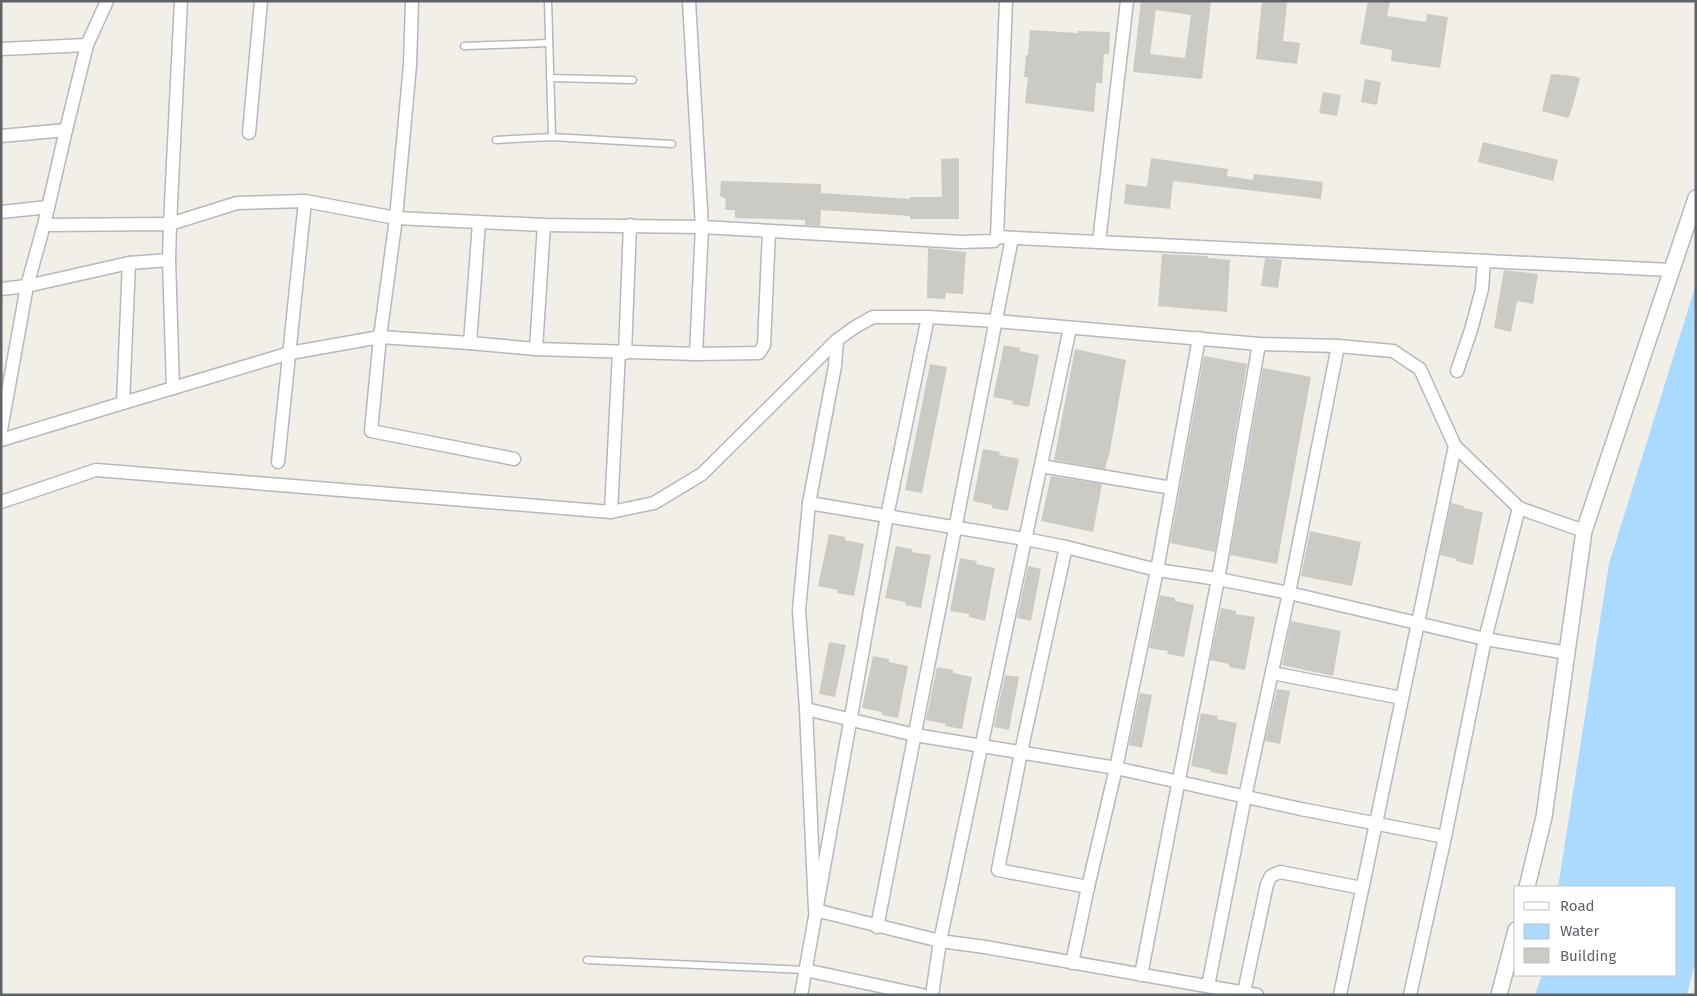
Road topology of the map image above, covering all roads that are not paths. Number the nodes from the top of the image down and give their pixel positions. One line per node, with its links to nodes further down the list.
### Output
1 (107, 1): 10 (street)
2 (181, 1): 27 (street)
3 (261, 1): 16 (street)
4 (412, 1): 25 (street)
5 (548, 1): 9 (lane)
6 (689, 1): 31 (street)
7 (1006, 1): 33 (street)
8 (1128, 1): 35 (street)
9 (549, 43): 11 (lane); 13 (lane)
10 (87, 45): 12 (street); 15 (street)
11 (464, 46)
12 (1, 49)
13 (550, 78): 14 (lane); 18 (lane)
14 (633, 80)
15 (66, 130): 17 (street); 23 (street)
16 (249, 133)
17 (1, 136)
18 (552, 137): 19 (lane); 20 (lane)
19 (496, 140)
20 (672, 144)
21 (1696, 198): 39 (street)
22 (305, 201): 25 (street); 27 (street); 53 (street)
23 (48, 207): 24 (street); 28 (street)
24 (1, 212)
25 (396, 218): 26 (street); 45 (street)
26 (479, 223): 29 (street); 48 (street)
27 (170, 224): 28 (street); 36 (street)
28 (44, 225): 40 (street)
29 (544, 225): 30 (street); 51 (street)
30 (630, 225): 31 (street); 52 (street)
31 (702, 226): 32 (street); 54 (street)
32 (769, 230): 33 (street); 54 (street)
33 (997, 237): 34 (street)
34 (1012, 238): 35 (street); 43 (street)
35 (1099, 242): 37 (street)
36 (169, 260): 38 (street); 57 (street)
37 (1484, 261): 39 (street); 55 (street)
38 (129, 263): 40 (street); 58 (street)
39 (1671, 270): 72 (street)
40 (27, 286): 41 (street); 56 (street)
41 (1, 289)
42 (928, 317): 43 (street); 47 (street); 70 (street)
43 (996, 321): 44 (street); 71 (street)
44 (1070, 328): 46 (street); 64 (street)
45 (380, 337): 48 (street); 53 (street); 62 (street)
46 (1199, 338): 49 (street); 65 (street)
47 (837, 340): 67 (street); 69 (street)
48 (470, 342): 51 (street)
49 (1259, 344): 50 (street); 76 (street)
50 (1338, 346): 61 (street); 77 (street)
51 (536, 350): 52 (street)
52 (622, 352): 54 (street); 69 (street)
53 (290, 353): 57 (street); 63 (street)
54 (696, 354)
55 (1457, 371)
56 (6, 380): 59 (street)
57 (173, 388): 58 (street)
58 (123, 402): 60 (street)
59 (1, 430)
60 (1, 440)
61 (1455, 446): 68 (street); 78 (street)
62 (514, 459)
63 (278, 462)
64 (1041, 466): 65 (street); 73 (street)
65 (1172, 488): 75 (street)
66 (1, 502): 69 (street)
67 (809, 503): 70 (street); 83 (street)
68 (1518, 508): 72 (street); 79 (street)
69 (611, 512)
70 (887, 516): 71 (street); 84 (street)
71 (956, 528): 73 (street); 85 (street)
72 (1584, 531): 80 (street)
73 (1025, 539): 74 (street); 86 (street)
74 (1066, 547): 75 (street); 87 (street)
75 (1157, 570): 76 (street); 88 (street)
76 (1218, 579): 77 (street); 89 (street)
77 (1290, 593): 78 (street); 81 (street)
78 (1418, 622): 79 (street); 82 (street)
79 (1485, 639): 80 (street); 92 (street)
80 (1567, 653): 93 (street)
81 (1272, 673): 82 (street); 90 (street)
82 (1402, 698): 91 (street)
83 (806, 709): 84 (street); 96 (street)
84 (852, 719): 85 (street); 96 (street)
85 (915, 735): 86 (street); 97 (street)
86 (982, 746): 87 (street); 99 (street)
87 (1021, 752): 88 (street); 94 (street)
88 (1116, 768): 89 (street); 94 (street)
89 (1179, 781): 90 (street); 103 (street)
90 (1245, 797): 91 (street); 104 (street)
91 (1376, 823): 92 (street); 95 (street)
92 (1445, 837): 110 (street)
93 (1527, 886)
94 (1088, 887): 101 (street)
95 (1362, 888): 105 (street); 109 (street)
96 (815, 910): 97 (street); 102 (street)
97 (877, 927): 99 (street)
98 (1514, 938): 111 (street)
99 (940, 941): 101 (street); 108 (street)
100 (587, 960): 102 (lane)
101 (1072, 963): 103 (street)
102 (805, 970): 106 (street); 107 (street)
103 (1141, 976): 104 (street)
104 (1208, 986): 105 (street)
105 (1250, 993)
106 (801, 995)
107 (922, 995)
108 (932, 995)
109 (1340, 995)
110 (1410, 995)
111 (1499, 995)

